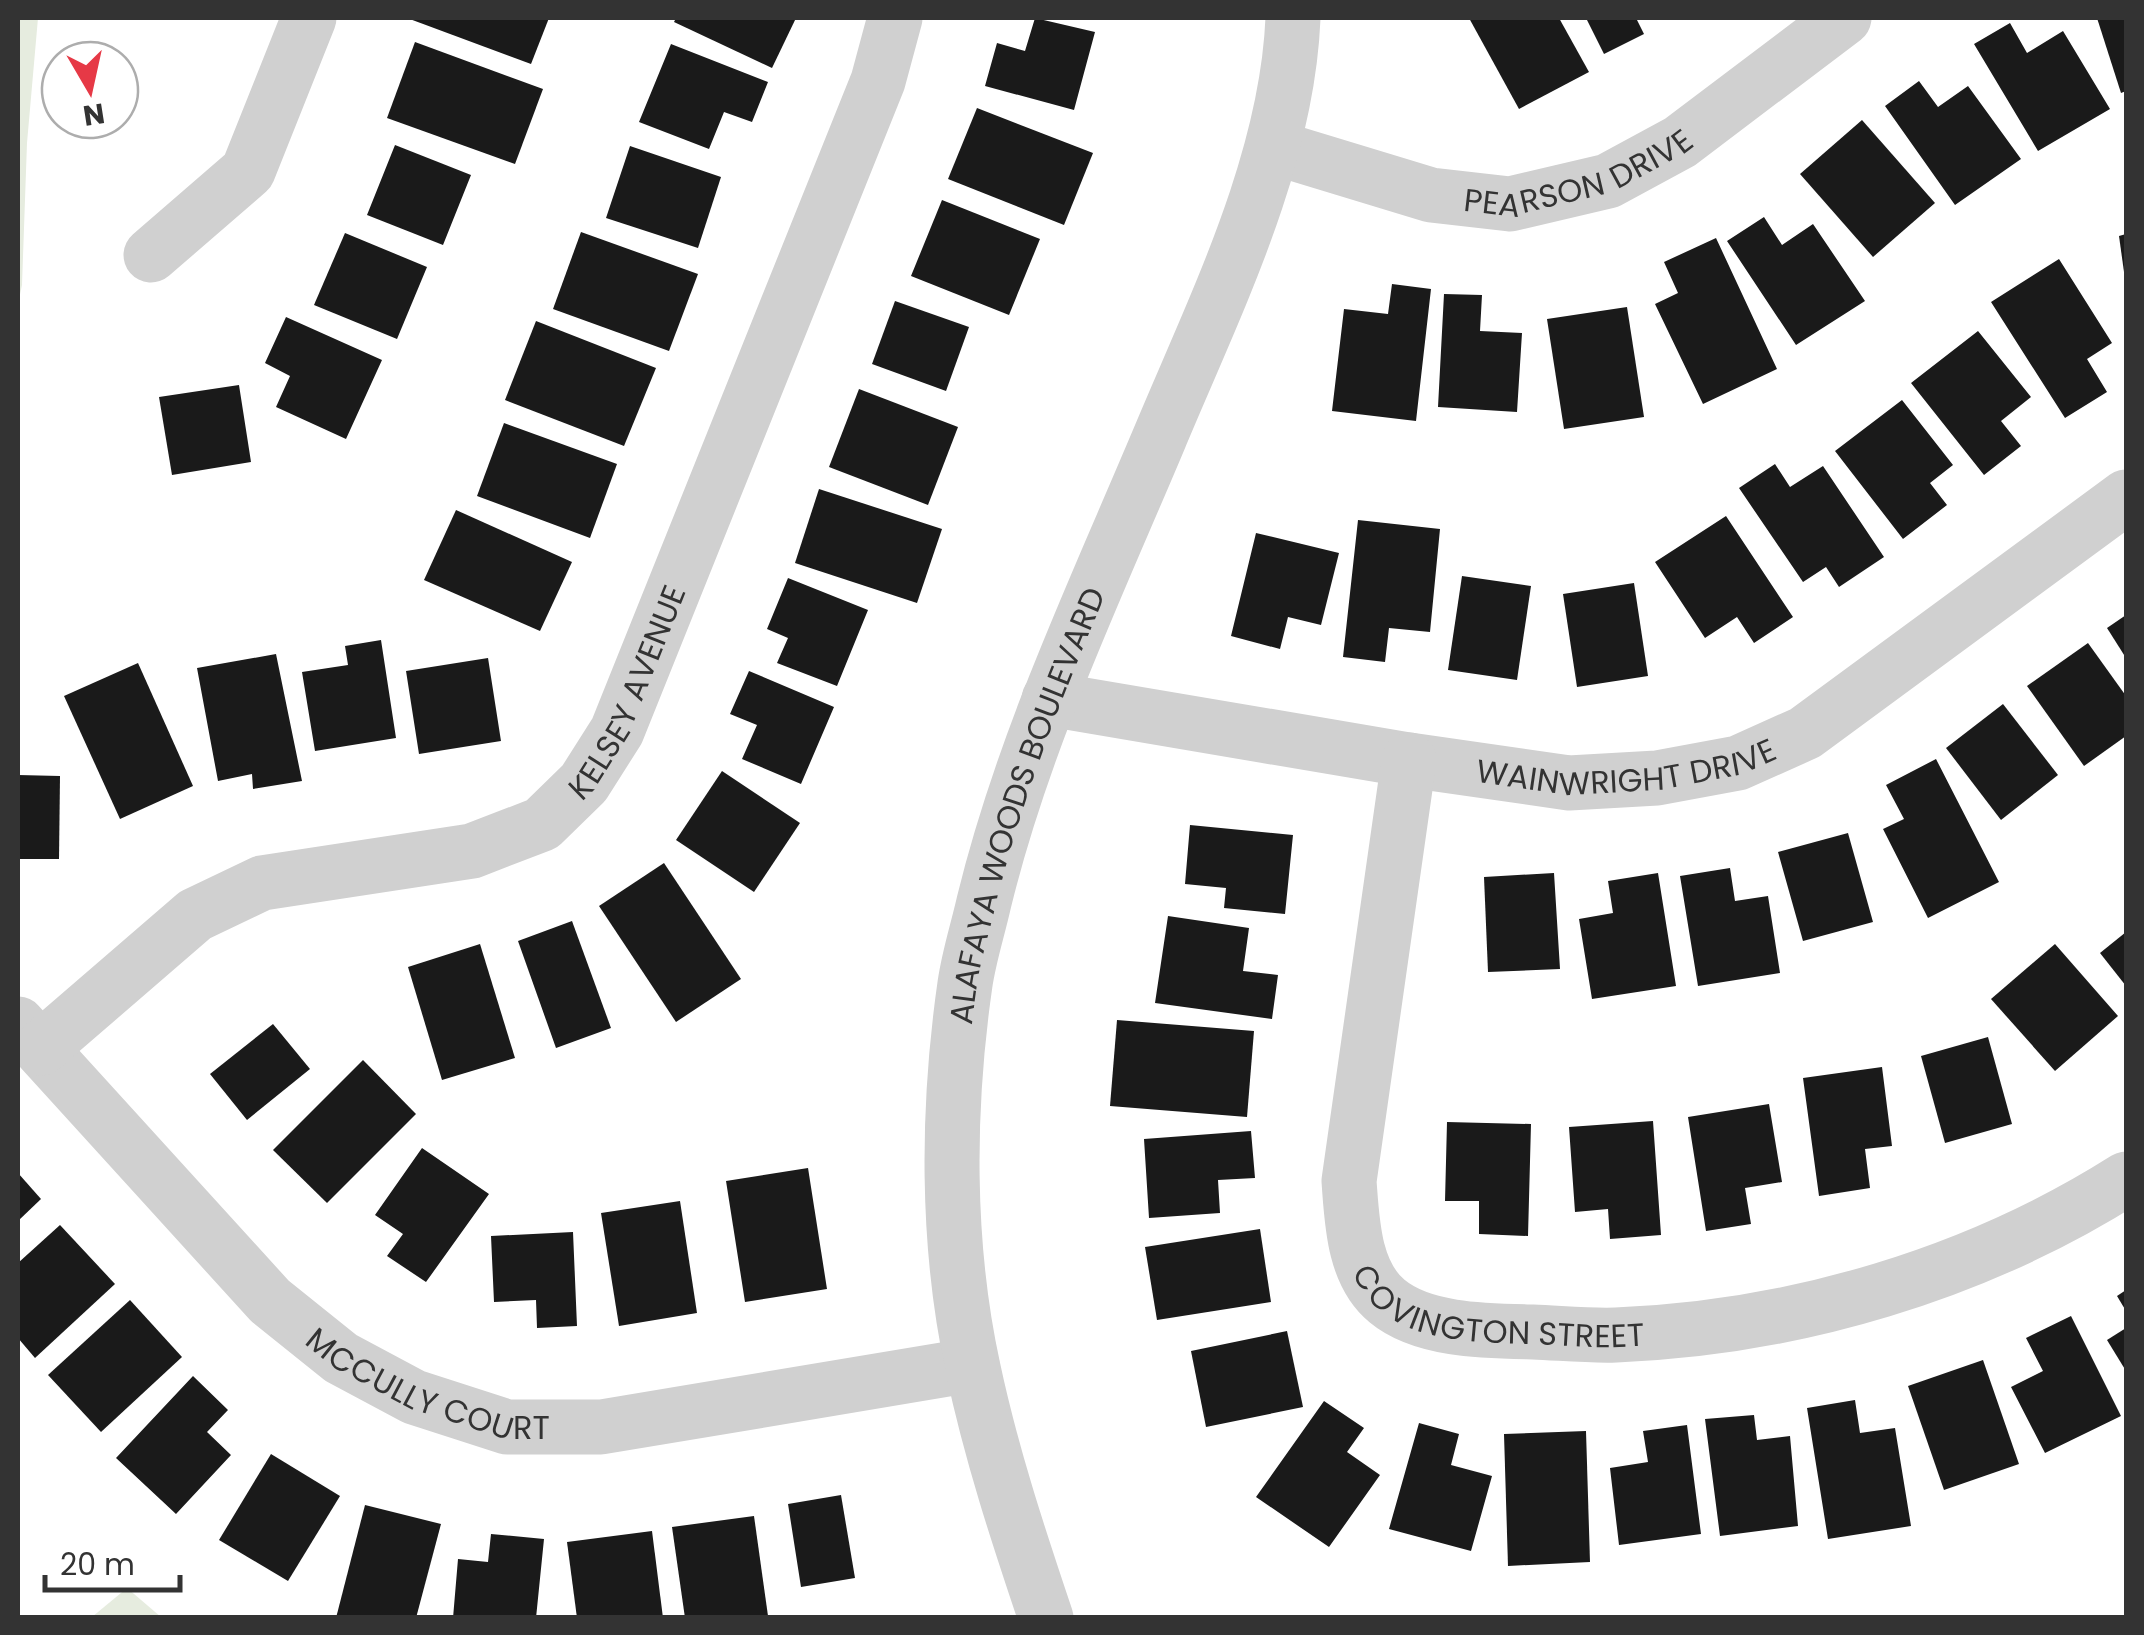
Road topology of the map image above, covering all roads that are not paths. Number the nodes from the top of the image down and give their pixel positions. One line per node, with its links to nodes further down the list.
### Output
1 (309, 18): 6 (street)
2 (895, 18): 10 (street, KELSEY AVENUE)
3 (1293, 18): 5 (street, ALAFAYA WOODS BOULEVARD)
4 (1844, 18): 5 (street, PEARSON DRIVE)
5 (1272, 147): 8 (street, ALAFAYA WOODS BOULEVARD)
6 (151, 255)
7 (2126, 498): 9 (street, WAINWRIGHT DRIVE)
8 (1049, 700): 9 (street, WAINWRIGHT DRIVE); 12 (street, ALAFAYA WOODS BOULEVARD)
9 (1409, 760): 11 (street, COVINGTON STREET)
10 (29, 1036): 12 (street, MCCULLY COURT)
11 (2126, 1179)
12 (972, 1365): 13 (street, ALAFAYA WOODS BOULEVARD)
13 (1046, 1618)

